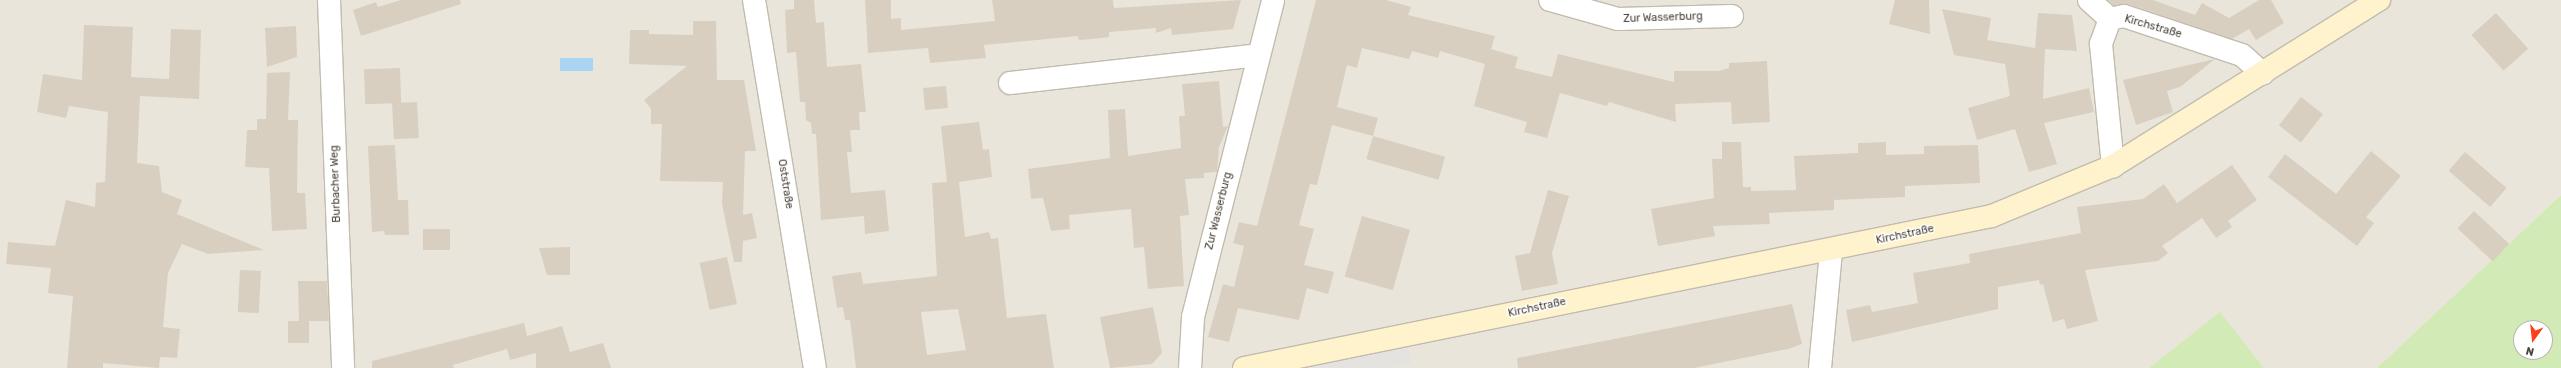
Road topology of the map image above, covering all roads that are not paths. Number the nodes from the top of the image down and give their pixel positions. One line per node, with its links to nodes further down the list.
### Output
1 (329, 0): 14 (street, Burbacher Weg)
2 (754, 0): 15 (street, Oststraße)
3 (1273, 0): 9 (street, Zur Wasserburg)
4 (1550, 0): 7 (street, Zur Wasserburg)
5 (2089, 0): 8 (street)
6 (2379, 0): 10 (street, Kirchstraße)
7 (1732, 16)
8 (2110, 18): 10 (street, Kirchstraße); 12 (street, Kirchstraße)
9 (1258, 55): 11 (street); 16 (street, Zur Wasserburg)
10 (2264, 74): 12 (street, Kirchstraße)
11 (1010, 83)
12 (2113, 166): 13 (street, Kirchstraße)
13 (1831, 251): 17 (street, Kirchstraße); 18 (street)
14 (343, 368)
15 (815, 368)
16 (1190, 368)
17 (1244, 368)
18 (1820, 368)

